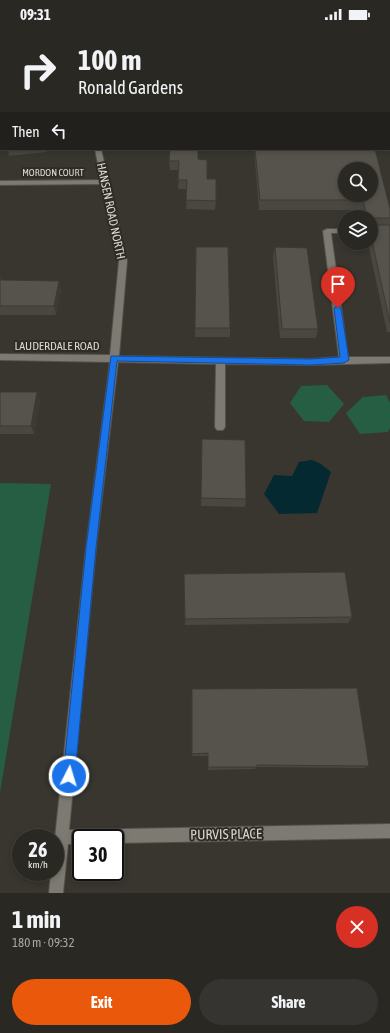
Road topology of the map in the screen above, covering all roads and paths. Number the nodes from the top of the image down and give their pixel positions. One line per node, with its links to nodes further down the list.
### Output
1 (98, 150): 2 (street, HANSEN ROAD NORTH)
2 (106, 182): 3 (street, MORDON COURT); 6 (street, HANSEN ROAD NORTH)
3 (0, 183)
4 (338, 231): 8 (street)
5 (0, 357): 6 (street, LAUDERDALE ROAD)
6 (114, 358): 7 (street, LAUDERDALE ROAD); 11 (street, HANSEN ROAD NORTH)
7 (221, 360): 8 (street, LAUDERDALE ROAD); 10 (street)
8 (344, 360): 9 (street, LAUDERDALE ROAD)
9 (390, 360)
10 (220, 427)
11 (64, 829)
12 (390, 832): 13 (street, PURVIS PLACE)
13 (64, 837)
14 (58, 881): 15 (street, HANSEN ROAD NORTH)
15 (56, 893)

